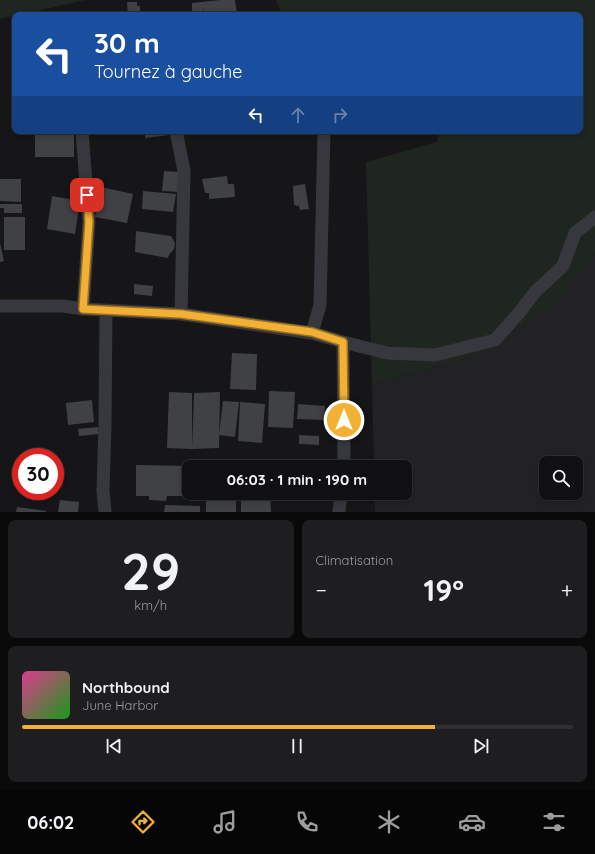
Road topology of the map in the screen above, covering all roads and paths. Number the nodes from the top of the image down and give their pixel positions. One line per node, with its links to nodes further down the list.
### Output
1 (82, 134): 6 (street)
2 (177, 134): 8 (street)
3 (324, 134): 9 (street)
4 (595, 217): 10 (street)
5 (0, 306): 6 (street)
6 (83, 309): 7 (street)
7 (106, 311): 8 (street); 13 (street)
8 (181, 314): 9 (street)
9 (312, 332): 10 (street)
10 (343, 342): 11 (street)
11 (344, 460)
12 (340, 500): 14 (street)
13 (105, 512)
14 (339, 512)

